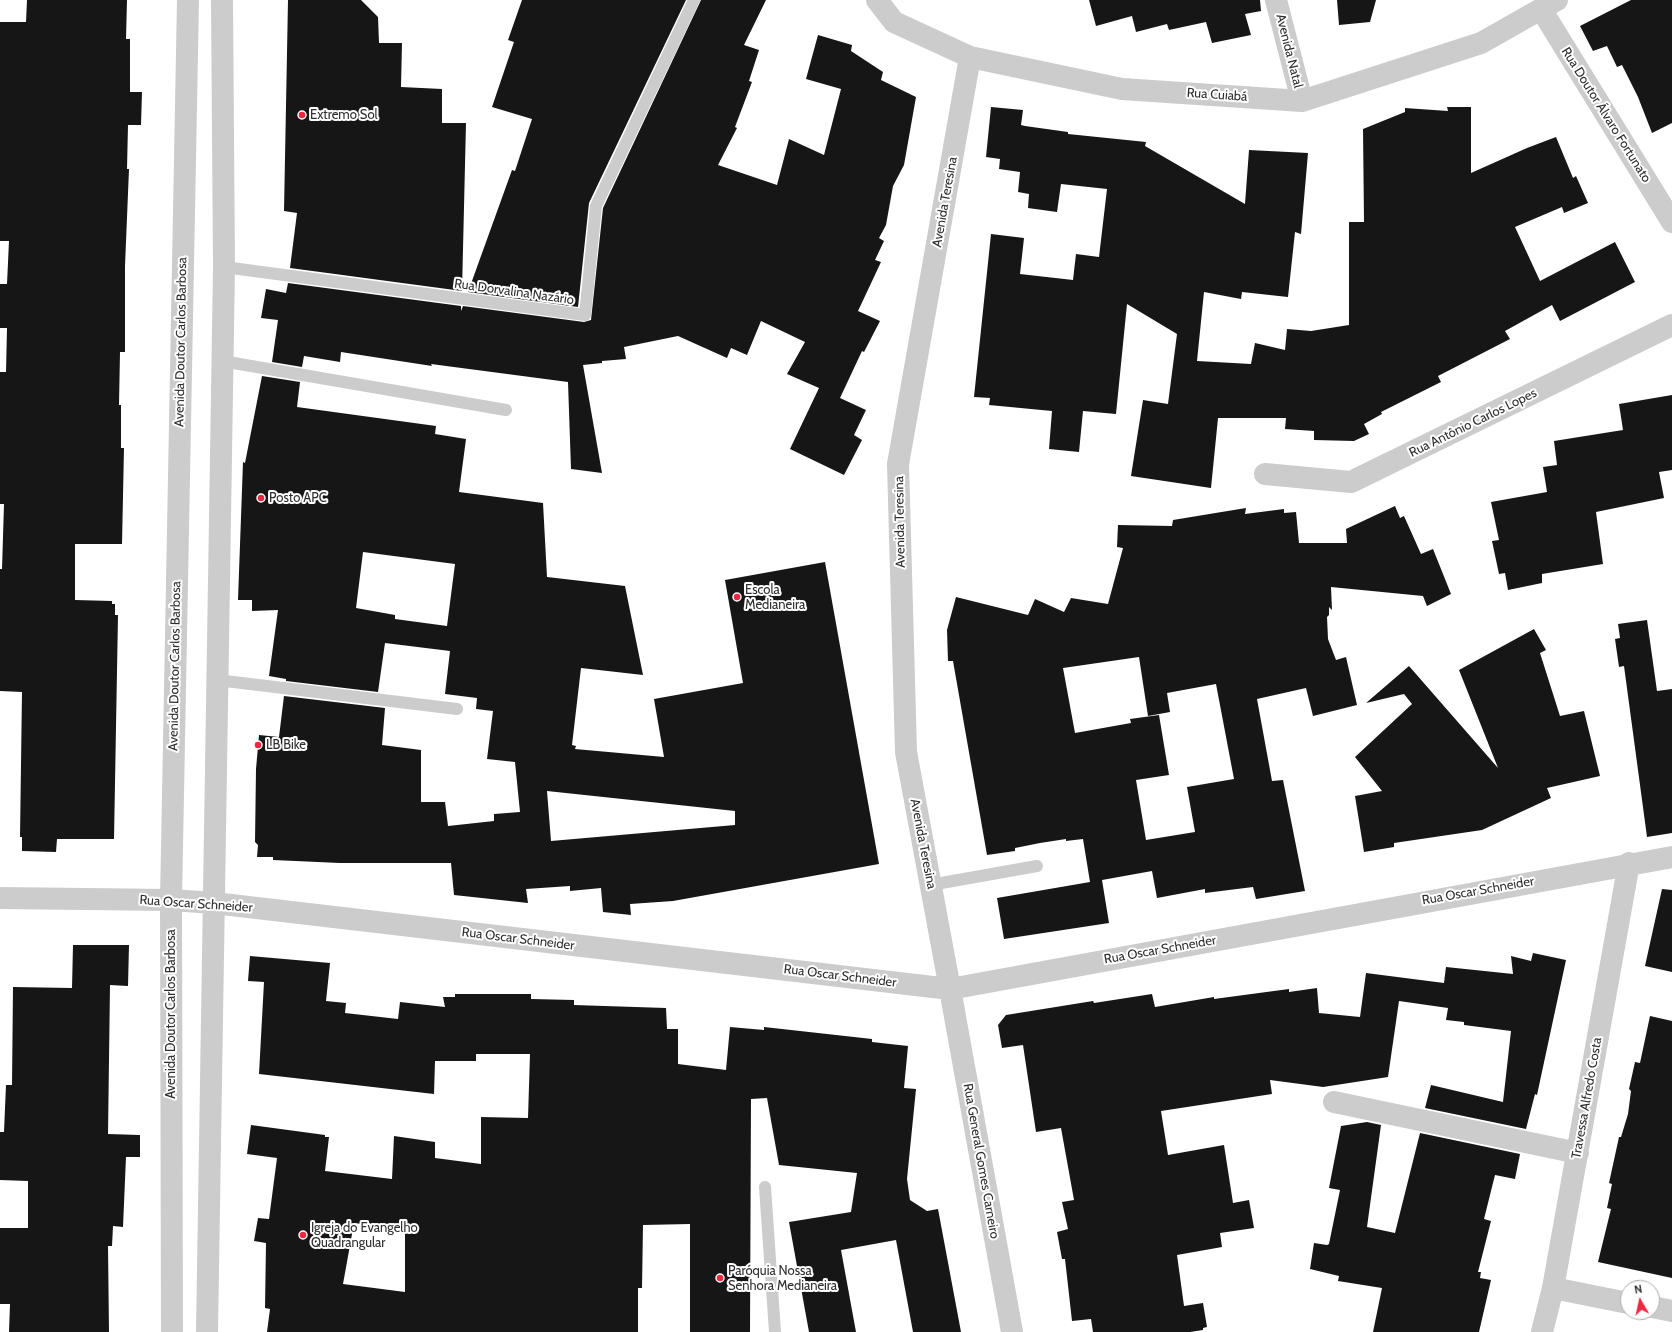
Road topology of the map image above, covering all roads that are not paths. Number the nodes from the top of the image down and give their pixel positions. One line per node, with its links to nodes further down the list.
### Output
1 (188, 0): 22 (street, Avenida Doutor Carlos Barbosa)
2 (222, 0): 10 (street)
3 (694, 0): 10 (lane, Rua Dorvalina Nazário)
4 (877, 0): 7 (street, Rua Cuiabá)
5 (1276, 0): 8 (street, Avenida Natal)
6 (1549, 5): 8 (street, Rua Cuiabá); 9 (street, Rua Doutor Álvaro Fortunato)
7 (970, 56): 8 (street, Rua Cuiabá); 20 (street, Avenida Teresina)
8 (1302, 102)
9 (1672, 222)
10 (224, 267): 12 (street)
11 (1672, 326): 14 (street, Rua Antônio Carlos Lopes)
12 (222, 361): 13 (lane); 15 (street)
13 (506, 410)
14 (1265, 474)
15 (217, 680): 16 (lane); 23 (street)
16 (457, 709)
17 (1672, 857): 18 (street, Rua Oscar Schneider)
18 (1629, 863): 24 (street, Rua Oscar Schneider); 26 (street, Travessa Alfredo Costa)
19 (1037, 866): 20 (lane)
20 (930, 885): 24 (street, Avenida Teresina)
21 (0, 898): 22 (street, Rua Oscar Schneider)
22 (171, 900): 23 (street, Rua Oscar Schneider); 32 (street, Avenida Doutor Carlos Barbosa)
23 (214, 903): 24 (street, Rua Oscar Schneider); 33 (street)
24 (950, 989): 35 (street, Rua General Gomes Carneiro)
25 (1334, 1102): 26 (street)
26 (1578, 1153): 28 (street, Travessa Alfredo Costa)
27 (765, 1187): 34 (lane)
28 (1553, 1288): 29 (street); 36 (street, Travessa Alfredo Costa)
29 (1620, 1301)
30 (1660, 1309): 31 (street)
31 (1672, 1311)
32 (172, 1332)
33 (207, 1332)
34 (774, 1332)
35 (1012, 1332)
36 (1542, 1332)

